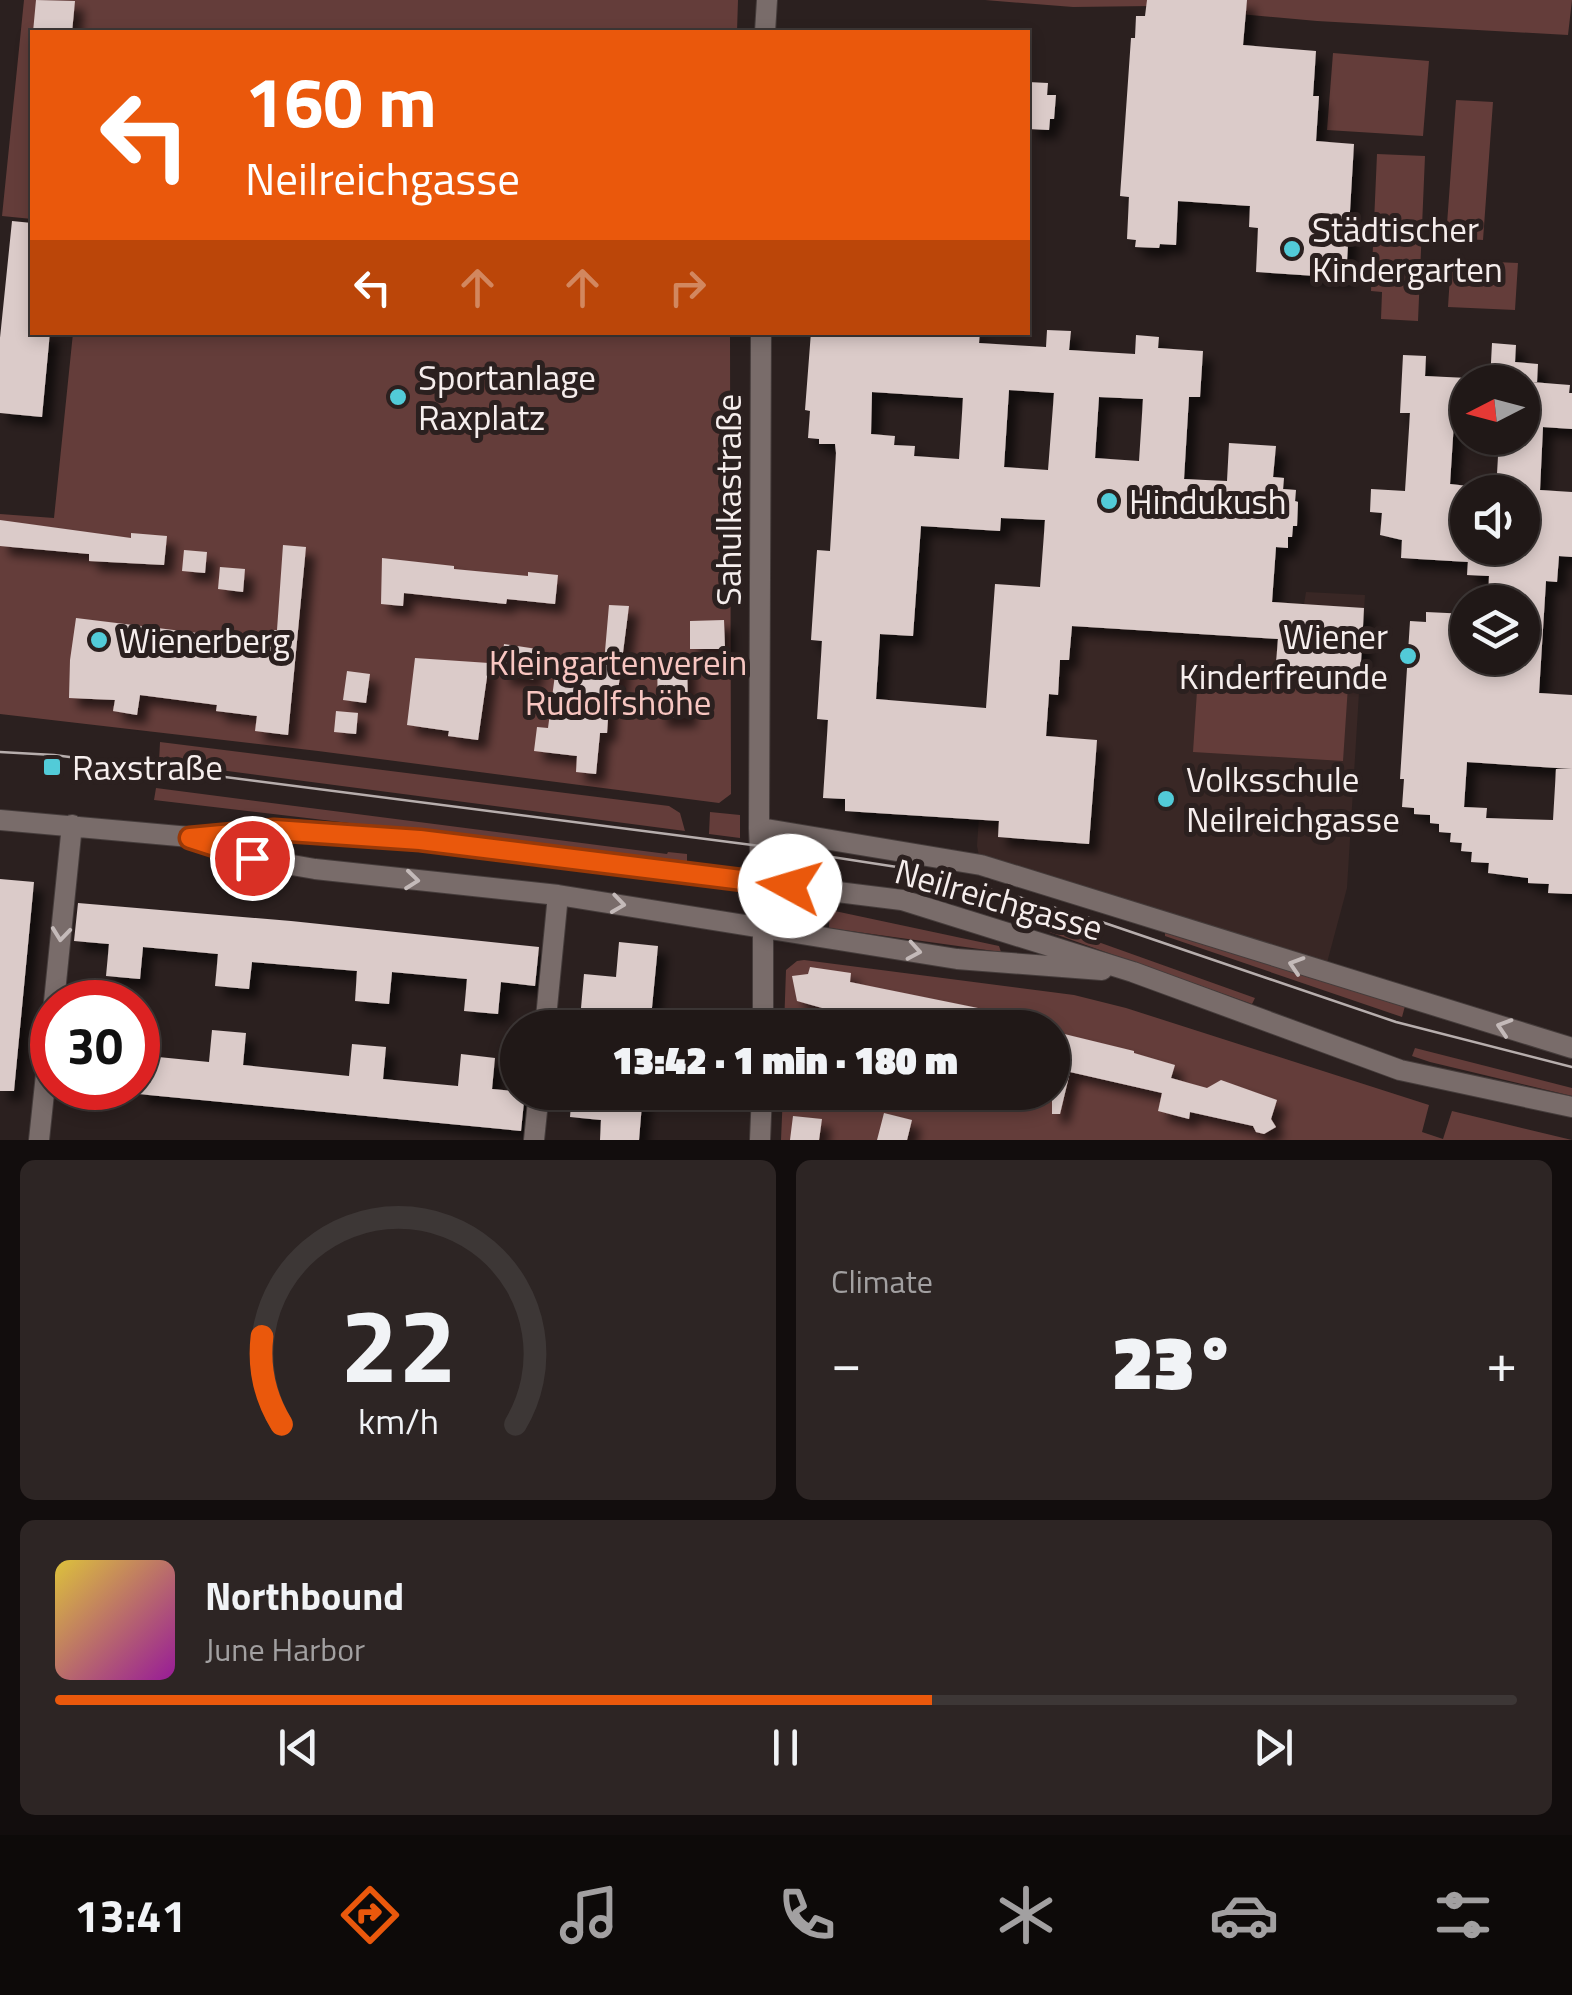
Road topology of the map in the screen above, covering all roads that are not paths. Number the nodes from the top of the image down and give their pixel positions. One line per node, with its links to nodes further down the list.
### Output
1 (767, 0): 2 (street)
2 (765, 30)
3 (761, 335): 6 (street, Sahulkastraße)
4 (0, 820): 5 (street, Neilreichgasse)
5 (72, 825): 7 (street, Neilreichgasse); 12 (street, one-way to 12)
6 (759, 828): 8 (street, Sahulkastraße); 15 (street, Neilreichgasse, one-way to 6)
7 (190, 838): 8 (street, Neilreichgasse); 9 (street, Neilreichgasse, one-way to 9)
8 (762, 882): 10 (street, Sahulkastraße); 11 (street, Neilreichgasse)
9 (558, 895): 10 (street, Neilreichgasse, one-way to 10); 13 (street)
10 (764, 926): 11 (street, Neilreichgasse, one-way to 11); 14 (street, Sahulkastraße)
11 (1134, 972): 16 (street, Neilreichgasse)
12 (56, 980)
13 (547, 1010)
14 (763, 1010)
15 (1572, 1048)
16 (1572, 1107)
17 (42, 1110): 20 (street)
18 (537, 1110): 21 (street)
19 (761, 1110): 22 (street)
20 (39, 1140)
21 (534, 1140)
22 (760, 1140)

